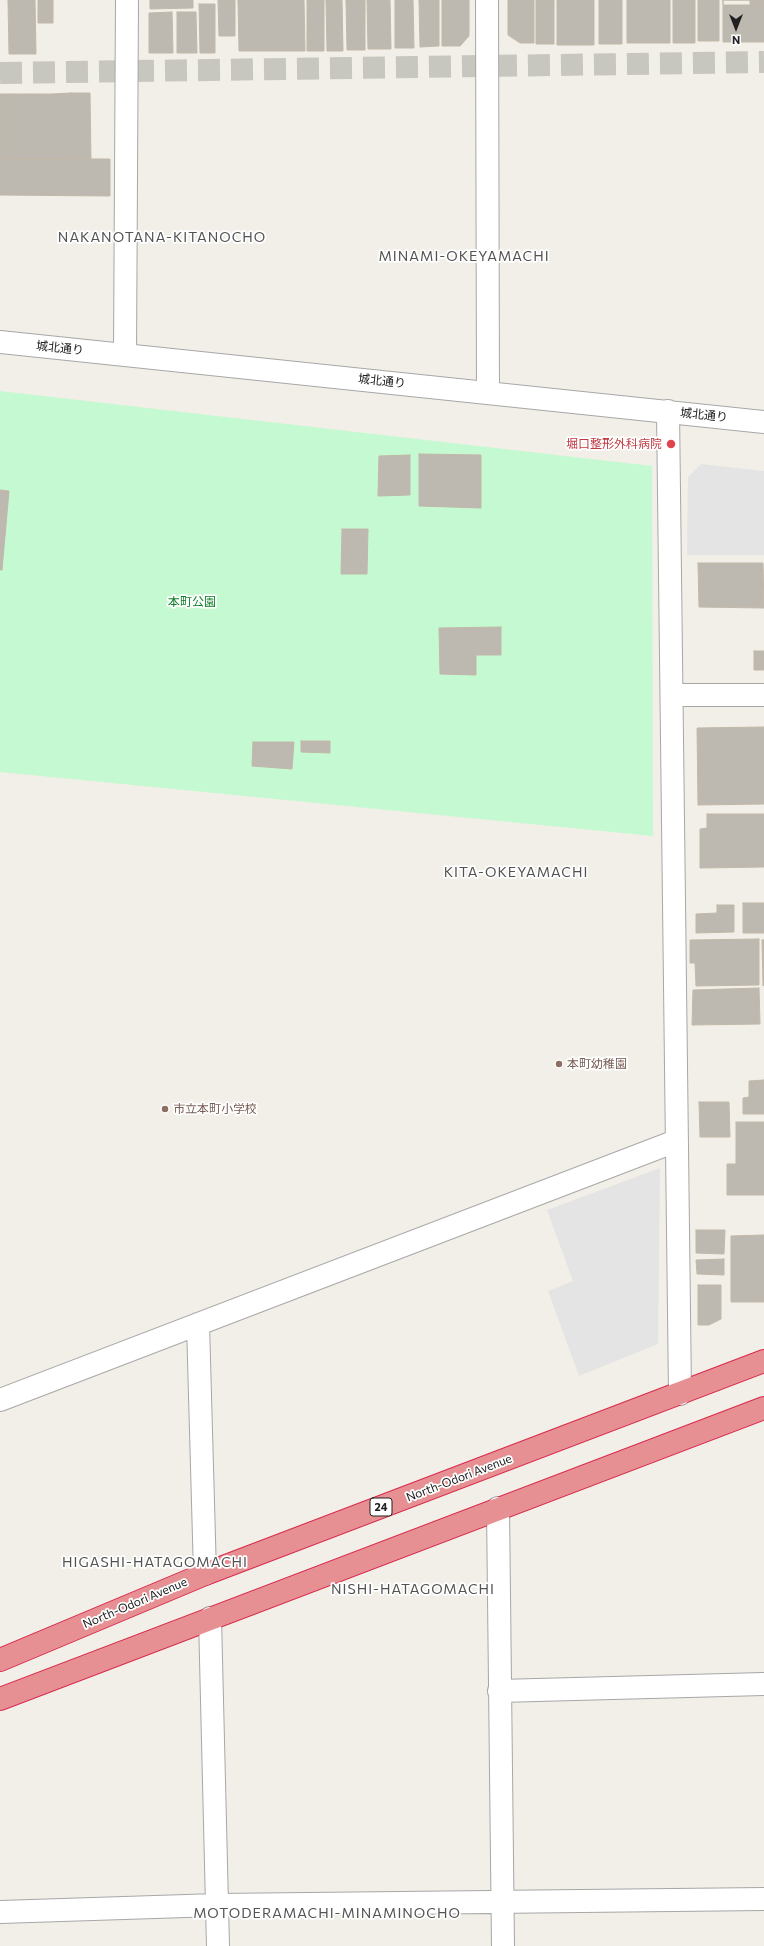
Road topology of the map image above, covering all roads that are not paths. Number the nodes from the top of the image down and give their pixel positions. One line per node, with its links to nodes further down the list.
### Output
1 (128, 0): 4 (street)
2 (487, 0): 5 (street)
3 (0, 342): 4 (street, 城北通り)
4 (125, 354): 5 (street, 城北通り)
5 (488, 392): 6 (street, 城北通り)
6 (668, 411): 7 (street, 城北通り); 9 (street)
7 (764, 422)
8 (764, 694): 9 (street)
9 (672, 695): 10 (street)
10 (676, 1141): 11 (street); 13 (street)
11 (198, 1324): 14 (street); 17 (street)
12 (764, 1361): 13 (highway, North-Odori Avenue / 24)
13 (680, 1394): 17 (highway, North-Odori Avenue / 24)
14 (0, 1400)
15 (764, 1408): 16 (highway)
16 (498, 1508): 18 (highway); 21 (street)
17 (205, 1574): 19 (highway, North-Odori Avenue / 24)
18 (210, 1618): 22 (highway); 25 (street)
19 (0, 1660)
20 (764, 1684): 21 (street)
21 (499, 1691): 24 (street)
22 (0, 1699)
23 (764, 1898): 24 (street)
24 (502, 1901): 25 (street); 28 (street)
25 (217, 1906): 26 (street); 27 (street)
26 (0, 1912)
27 (218, 1946)
28 (503, 1946)

